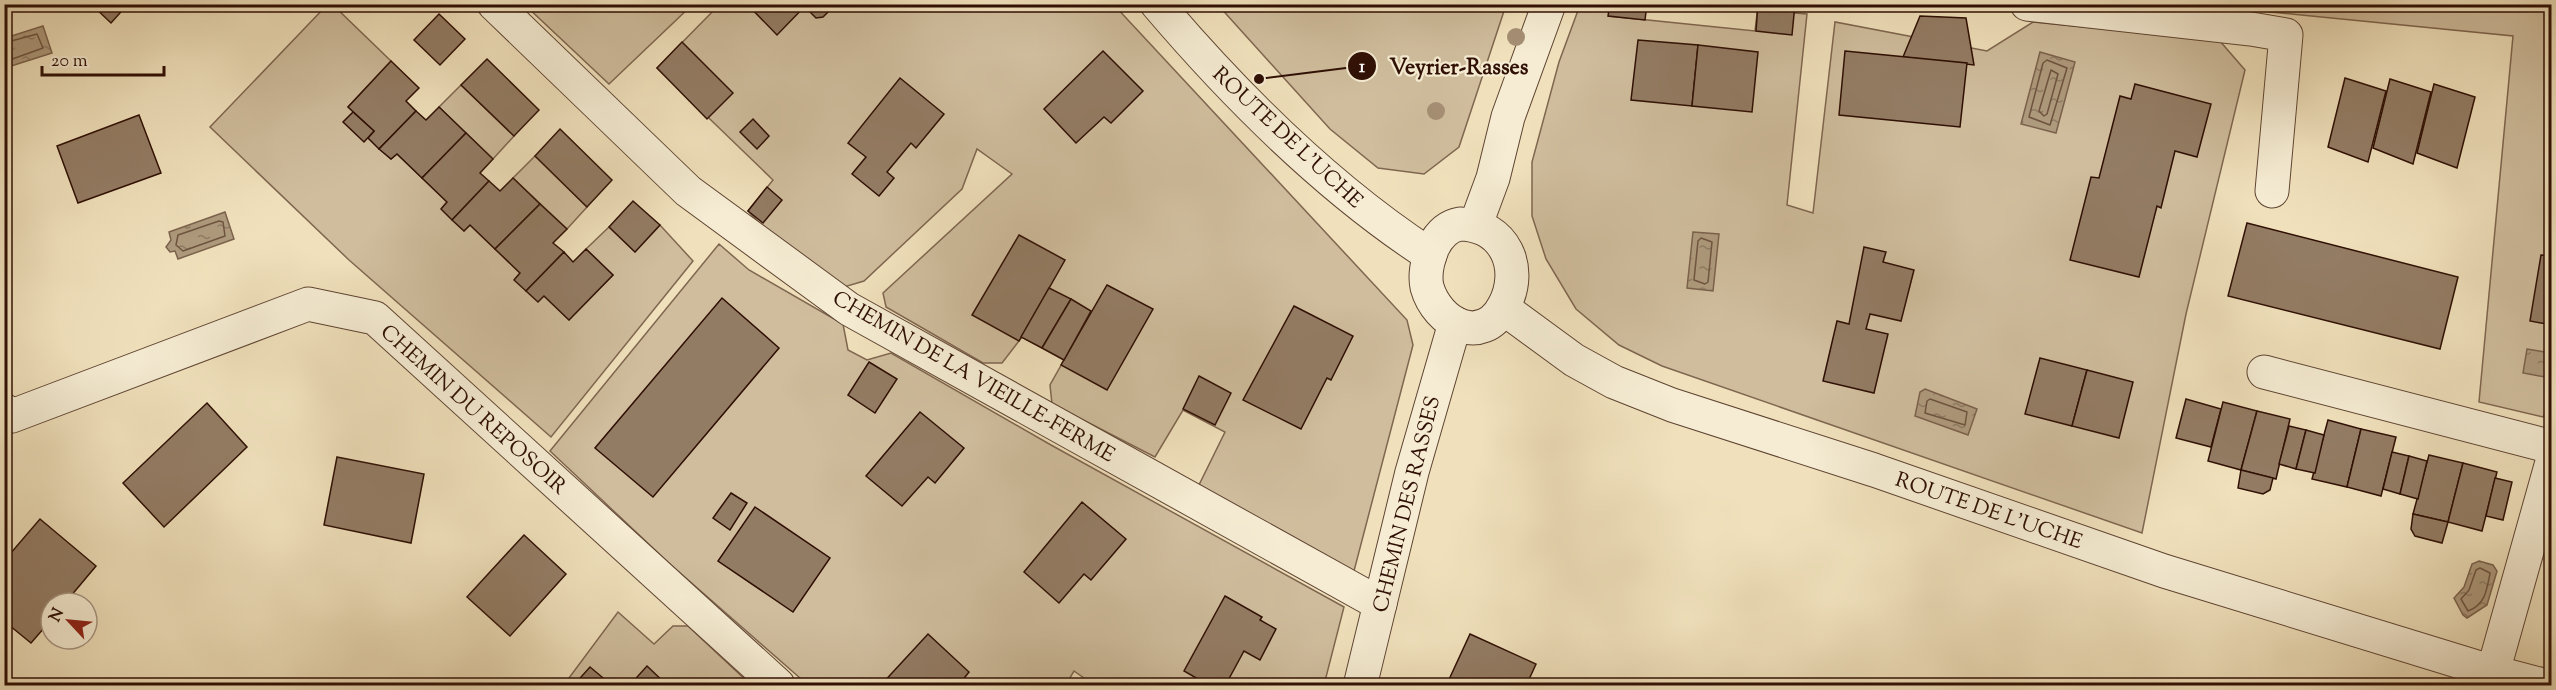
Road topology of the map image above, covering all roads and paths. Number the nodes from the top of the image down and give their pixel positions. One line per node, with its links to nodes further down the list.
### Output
1 (494, 4): 14 (street, CHEMIN DE LA VIEILLE-FERME)
2 (1157, 4): 7 (street, ROUTE DE L'UCHE)
3 (1549, 4): 6 (street)
4 (2026, 4): 5 (street)
5 (2272, 191)
6 (1476, 224): 7 (street); 8 (street)
7 (1430, 255): 9 (street)
8 (1503, 308): 9 (street); 15 (street, ROUTE DE L'UCHE)
9 (1455, 323): 14 (street, CHEMIN DES RASSES)
10 (2264, 372): 12 (street)
11 (7, 419): 16 (street, CHEMIN DU REPOSOIR)
12 (2552, 447)
13 (2552, 462): 15 (street)
14 (1380, 604): 17 (street, CHEMIN DES RASSES)
15 (2493, 672): 18 (street, ROUTE DE L'UCHE)
16 (778, 685)
17 (1360, 686)
18 (2547, 686)

